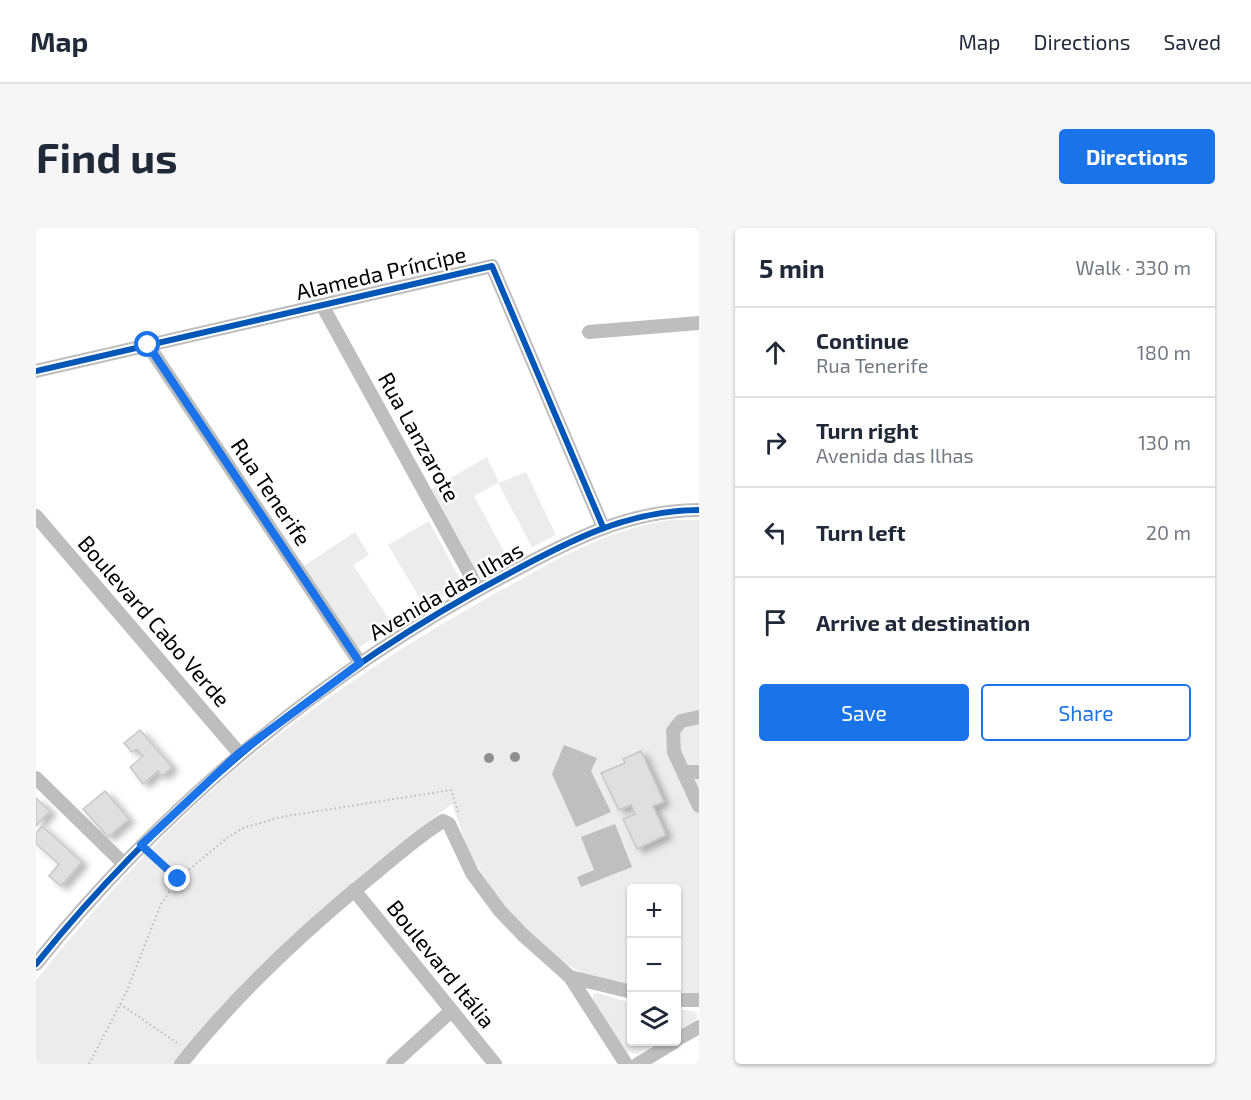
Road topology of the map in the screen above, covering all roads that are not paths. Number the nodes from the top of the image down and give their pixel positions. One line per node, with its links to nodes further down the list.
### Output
1 (322, 305): 4 (street, Alameda Príncipe); 8 (street, Alameda Príncipe); 9 (street, Rua Lanzarote)
2 (699, 323): 3 (street)
3 (589, 332)
4 (148, 345): 5 (street, Alameda Príncipe); 10 (street, Rua Tenerife)
5 (36, 371)
6 (699, 510): 8 (street, Avenida das Ilhas)
7 (36, 516): 12 (street, Boulevard Cabo Verde)
8 (603, 527): 9 (street, Avenida das Ilhas)
9 (478, 589): 10 (street, Avenida das Ilhas)
10 (360, 663): 12 (street, Avenida das Ilhas)
11 (699, 717): 13 (street)
12 (239, 753): 17 (street, Avenida das Ilhas)
13 (684, 772): 14 (street); 16 (street)
14 (699, 772)
15 (36, 778): 17 (street)
16 (699, 806)
17 (123, 863): 19 (street, Avenida das Ilhas)
18 (354, 890): 20 (street); 24 (street, Boulevard Itália); 28 (street)
19 (36, 964)
20 (570, 977): 21 (street); 31 (street)
21 (627, 991)
22 (681, 1000): 23 (street)
23 (699, 1000)
24 (450, 1012): 29 (street); 30 (street, Boulevard Itália)
25 (699, 1027): 26 (street)
26 (681, 1038)
27 (667, 1046): 32 (street)
28 (181, 1064)
29 (393, 1064)
30 (495, 1064)
31 (626, 1064)
32 (638, 1064)

